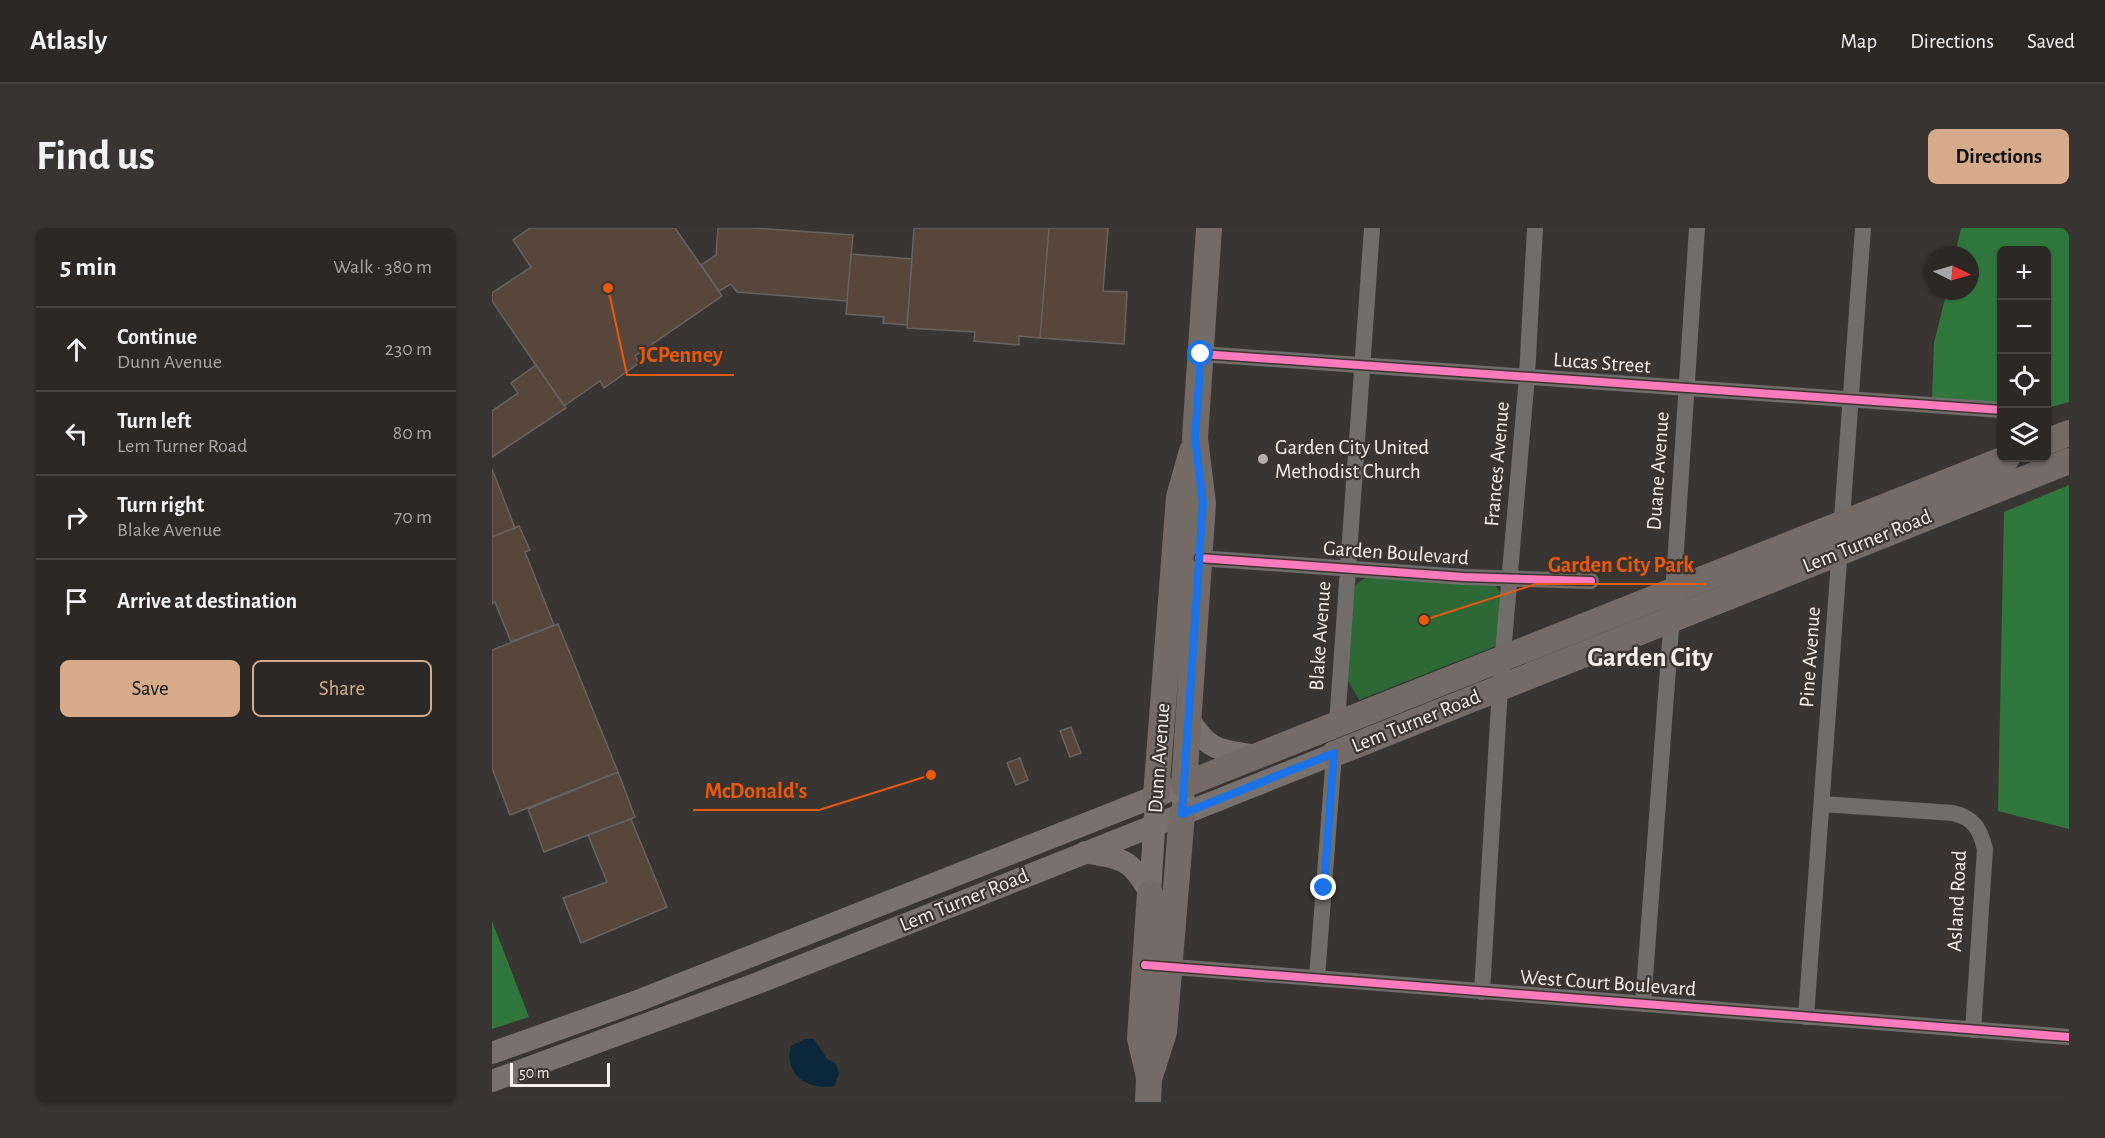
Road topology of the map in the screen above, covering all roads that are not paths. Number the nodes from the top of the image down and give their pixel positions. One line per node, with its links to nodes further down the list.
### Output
1 (1209, 228): 6 (main road, Dunn Avenue)
2 (1372, 228): 7 (street, Blake Avenue)
3 (1535, 228): 8 (street, Frances Avenue)
4 (1696, 228): 9 (street, Duane Avenue)
5 (1863, 228): 10 (street, Pine Avenue)
6 (1201, 354): 7 (street, Lucas Street); 13 (main road, Dunn Avenue)
7 (1363, 365): 8 (street, Lucas Street); 20 (street, Blake Avenue)
8 (1527, 376): 9 (street, Lucas Street); 21 (street, Frances Avenue)
9 (1686, 387): 10 (street, Lucas Street); 23 (street, Duane Avenue)
10 (1850, 400): 11 (street, Lucas Street); 17 (street, Pine Avenue)
11 (1997, 410)
12 (2069, 433): 14 (main road)
13 (1195, 438): 19 (main road, Dunn Avenue); 32 (main road, Dunn Avenue)
14 (2051, 440)
15 (2069, 461): 18 (main road, Lem Turner Road)
16 (1997, 462): 17 (main road, Lem Turner Road)
17 (1842, 523): 18 (street, Pine Avenue); 23 (main road, Lem Turner Road)
18 (1839, 552): 24 (main road, Lem Turner Road); 33 (street, Pine Avenue)
19 (1199, 558): 20 (street, Garden Boulevard); 27 (main road, Dunn Avenue)
20 (1347, 567): 21 (street, Garden Boulevard); 28 (street, Blake Avenue)
21 (1510, 578): 22 (street, Garden Boulevard); 25 (street, Frances Avenue)
22 (1591, 581)
23 (1673, 590): 24 (street, Duane Avenue); 25 (main road, Lem Turner Road)
24 (1670, 620): 26 (main road, Lem Turner Road); 43 (street, Duane Avenue)
25 (1503, 658): 26 (street, Frances Avenue); 28 (main road, Lem Turner Road)
26 (1500, 688): 29 (main road, Lem Turner Road); 42 (street, Frances Avenue)
27 (1188, 717): 30 (main road); 31 (main road, Dunn Avenue)
28 (1337, 724): 30 (main road, Lem Turner Road)
29 (1334, 753): 34 (main road, Lem Turner Road); 40 (street)
30 (1257, 756): 31 (main road, Lem Turner Road)
31 (1184, 785): 32 (main road, Lem Turner Road); 34 (main road, Dunn Avenue)
32 (1156, 796): 35 (main road, Dunn Avenue); 38 (main road, Lem Turner Road)
33 (1822, 804): 44 (street, Pine Avenue); 45 (street, Asland Road)
34 (1182, 814): 35 (main road, Lem Turner Road); 39 (main road, Dunn Avenue)
35 (1154, 825): 36 (main road, Lem Turner Road); 37 (main road, Dunn Avenue)
36 (1085, 852): 37 (main road); 41 (main road, Lem Turner Road)
37 (1150, 893): 39 (main road, Dunn Avenue)
38 (726, 966): 41 (main road); 47 (main road, Lem Turner Road)
39 (1158, 966): 40 (street, West Court Boulevard); 49 (main road, Dunn Avenue)
40 (1317, 978): 42 (street, West Court Boulevard)
41 (737, 991): 48 (main road, Lem Turner Road)
42 (1482, 992): 43 (street, West Court Boulevard)
43 (1643, 1004): 44 (street, West Court Boulevard)
44 (1806, 1017): 45 (street, West Court Boulevard)
45 (1973, 1030): 46 (street, West Court Boulevard)
46 (2069, 1037)
47 (492, 1053)
48 (492, 1081)
49 (1148, 1090)

